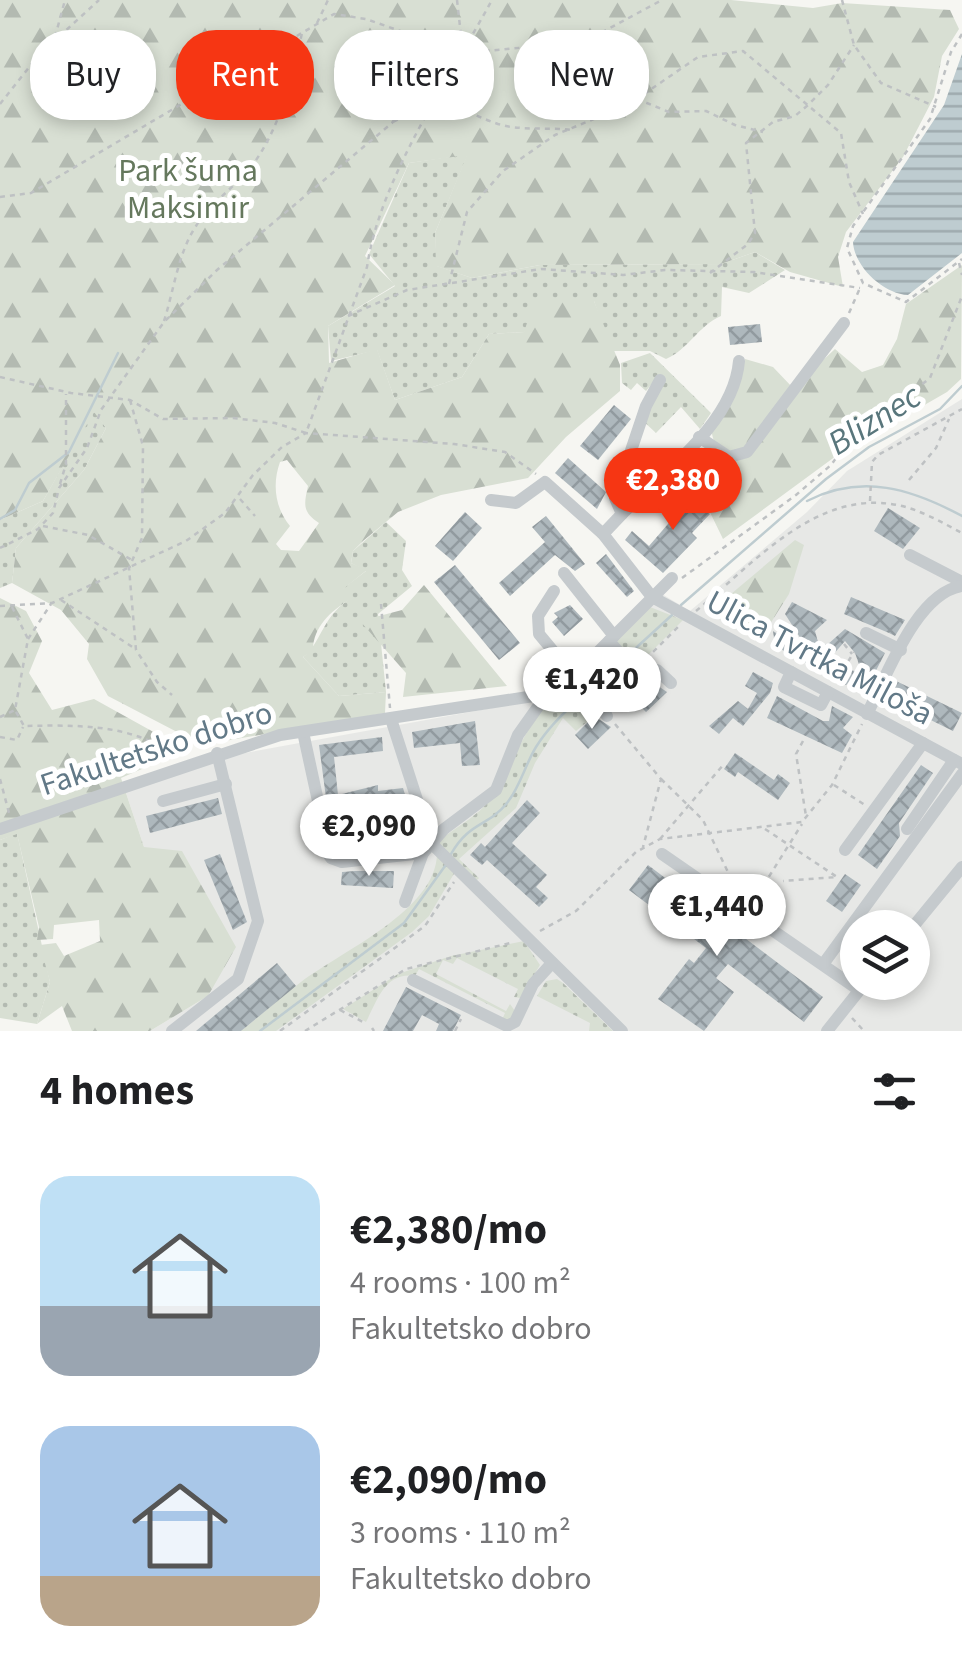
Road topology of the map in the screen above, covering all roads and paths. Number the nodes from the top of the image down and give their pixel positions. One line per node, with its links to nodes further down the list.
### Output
1 (66, 0): 9 (path)
2 (98, 0): 10 (path)
3 (328, 0): 8 (path)
4 (457, 0): 13 (path)
5 (492, 0): 14 (path)
6 (662, 0): 17 (path)
7 (842, 0): 16 (path)
8 (317, 24): 11 (path); 12 (path)
9 (57, 30)
10 (66, 30)
11 (307, 30)
12 (398, 30)
13 (460, 30)
14 (476, 30)
15 (962, 34): 24 (path)
16 (854, 45): 22 (path); 24 (path)
17 (494, 50)
18 (30, 69): 20 (path)
19 (649, 90): 22 (path)
20 (0, 104)
21 (649, 104): 33 (path)
22 (808, 105): 33 (path); 35 (path)
23 (176, 107): 34 (path)
24 (936, 107): 35 (path)
25 (276, 120): 43 (path)
26 (394, 120): 31 (path)
27 (399, 120): 31 (path)
28 (427, 120): 42 (path)
29 (491, 120): 32 (path)
30 (593, 120): 32 (path)
31 (392, 123): 43 (path)
32 (572, 130): 39 (path)
33 (764, 132): 37 (path)
34 (0, 197)
35 (863, 214): 40 (path)
36 (960, 260): 38 (path); 40 (path)
37 (708, 274): 39 (path); 40 (path)
38 (962, 275)
39 (449, 284): 42 (path)
40 (861, 286): 44 (path)
41 (962, 296): 71 (path)
42 (348, 316): 53 (path)
43 (164, 322): 49 (path)
44 (844, 323): 54 (street)
45 (739, 362): 54 (street)
46 (0, 376): 48 (path)
47 (660, 380): 61 (street)
48 (66, 392): 49 (path); 57 (path)
49 (111, 397): 50 (path); 57 (path)
50 (130, 400): 53 (path); 68 (path)
51 (962, 409): 52 (path)
52 (950, 416): 55 (path); 60 (path)
53 (306, 433): 56 (path); 58 (path)
54 (699, 438): 61 (street)
55 (908, 480)
56 (544, 482): 59 (street); 65 (street)
57 (59, 488): 63 (path)
58 (239, 498): 62 (path); 69 (path)
59 (492, 500)
60 (870, 503): 64 (path); 80 (path)
61 (622, 514): 65 (street)
62 (254, 516)
63 (42, 524): 66 (path); 68 (path)
64 (962, 533)
65 (604, 534): 75 (street)
66 (0, 548)
67 (910, 554): 72 (street)
68 (134, 560): 69 (path)
69 (130, 568): 74 (path); 85 (path)
70 (564, 574): 83 (street)
71 (672, 578): 75 (street, Fakultetsko dobro)
72 (962, 584): 86 (street)
73 (554, 591): 89 (street)
74 (60, 599): 76 (path); 85 (path)
75 (658, 601): 80 (street, Ulica Tvrtka Miloša); 83 (street, Fakultetsko dobro)
76 (52, 602): 78 (path); 82 (path)
77 (381, 604): 97 (path)
78 (11, 605): 79 (path); 82 (path)
79 (0, 606)
80 (686, 616): 88 (path); 95 (street, Ulica Tvrtka Miloša)
81 (866, 633): 86 (street)
82 (28, 638): 94 (path)
83 (612, 639): 88 (street); 89 (street, Fakultetsko dobro)
84 (844, 644): 87 (path)
85 (136, 650): 92 (path)
86 (901, 650): 95 (street)
87 (831, 657)
88 (627, 663): 90 (street); 93 (path)
89 (577, 679): 91 (street, Fakultetsko dobro); 93 (street)
90 (671, 684)
91 (547, 694): 97 (street, Fakultetsko dobro); 128 (street)
92 (172, 695)
93 (599, 707): 109 (path)
94 (15, 710): 96 (path); 98 (path)
95 (867, 714): 102 (street, Ulica Tvrtka Miloša); 111 (path)
96 (0, 717)
97 (390, 719): 99 (street, Fakultetsko dobro); 117 (street)
98 (24, 726): 100 (path); 105 (path)
99 (304, 732): 103 (street, Fakultetsko dobro); 113 (street)
100 (0, 737)
101 (802, 741): 119 (path)
102 (922, 743): 104 (street, Ulica Tvrtka Miloša); 118 (street)
103 (217, 753): 105 (street, Fakultetsko dobro); 110 (street)
104 (958, 762): 123 (street)
105 (183, 764): 121 (street, Fakultetsko dobro)
106 (724, 764): 116 (path)
107 (962, 774): 137 (street)
108 (0, 778): 115 (path)
109 (660, 779): 116 (path); 127 (path)
110 (226, 784): 112 (street); 146 (street)
111 (832, 785): 118 (path); 119 (path)
112 (163, 801)
113 (318, 801)
114 (0, 802): 115 (path)
115 (7, 806): 121 (path)
116 (686, 806): 124 (path); 125 (path)
117 (420, 810): 128 (street); 128 (street)
118 (874, 811): 129 (street)
119 (806, 817): 120 (path)
120 (802, 822): 122 (path); 126 (path)
121 (6, 826)
122 (764, 828): 124 (path); 126 (path)
123 (907, 828)
124 (712, 836): 125 (path); 134 (path)
125 (662, 846): 127 (path); 134 (street)
126 (788, 846): 132 (path); 134 (path)
127 (643, 848): 136 (path)
128 (431, 849): 131 (street); 133 (street)
129 (845, 850)
130 (962, 867): 135 (street)
131 (457, 869): 138 (street); 147 (path)
132 (782, 881)
133 (405, 902)
134 (742, 909): 137 (street)
135 (927, 910)
136 (531, 936)
137 (824, 962): 139 (street)
138 (552, 963): 140 (street); 149 (street)
139 (840, 972)
140 (413, 980)
141 (852, 1000): 150 (street)
142 (339, 1010): 145 (path)
143 (850, 1010): 151 (path)
144 (461, 1019): 148 (path)
145 (365, 1024)
146 (172, 1031)
147 (280, 1031)
148 (455, 1031)
149 (622, 1031)
150 (827, 1031)
151 (864, 1031)

